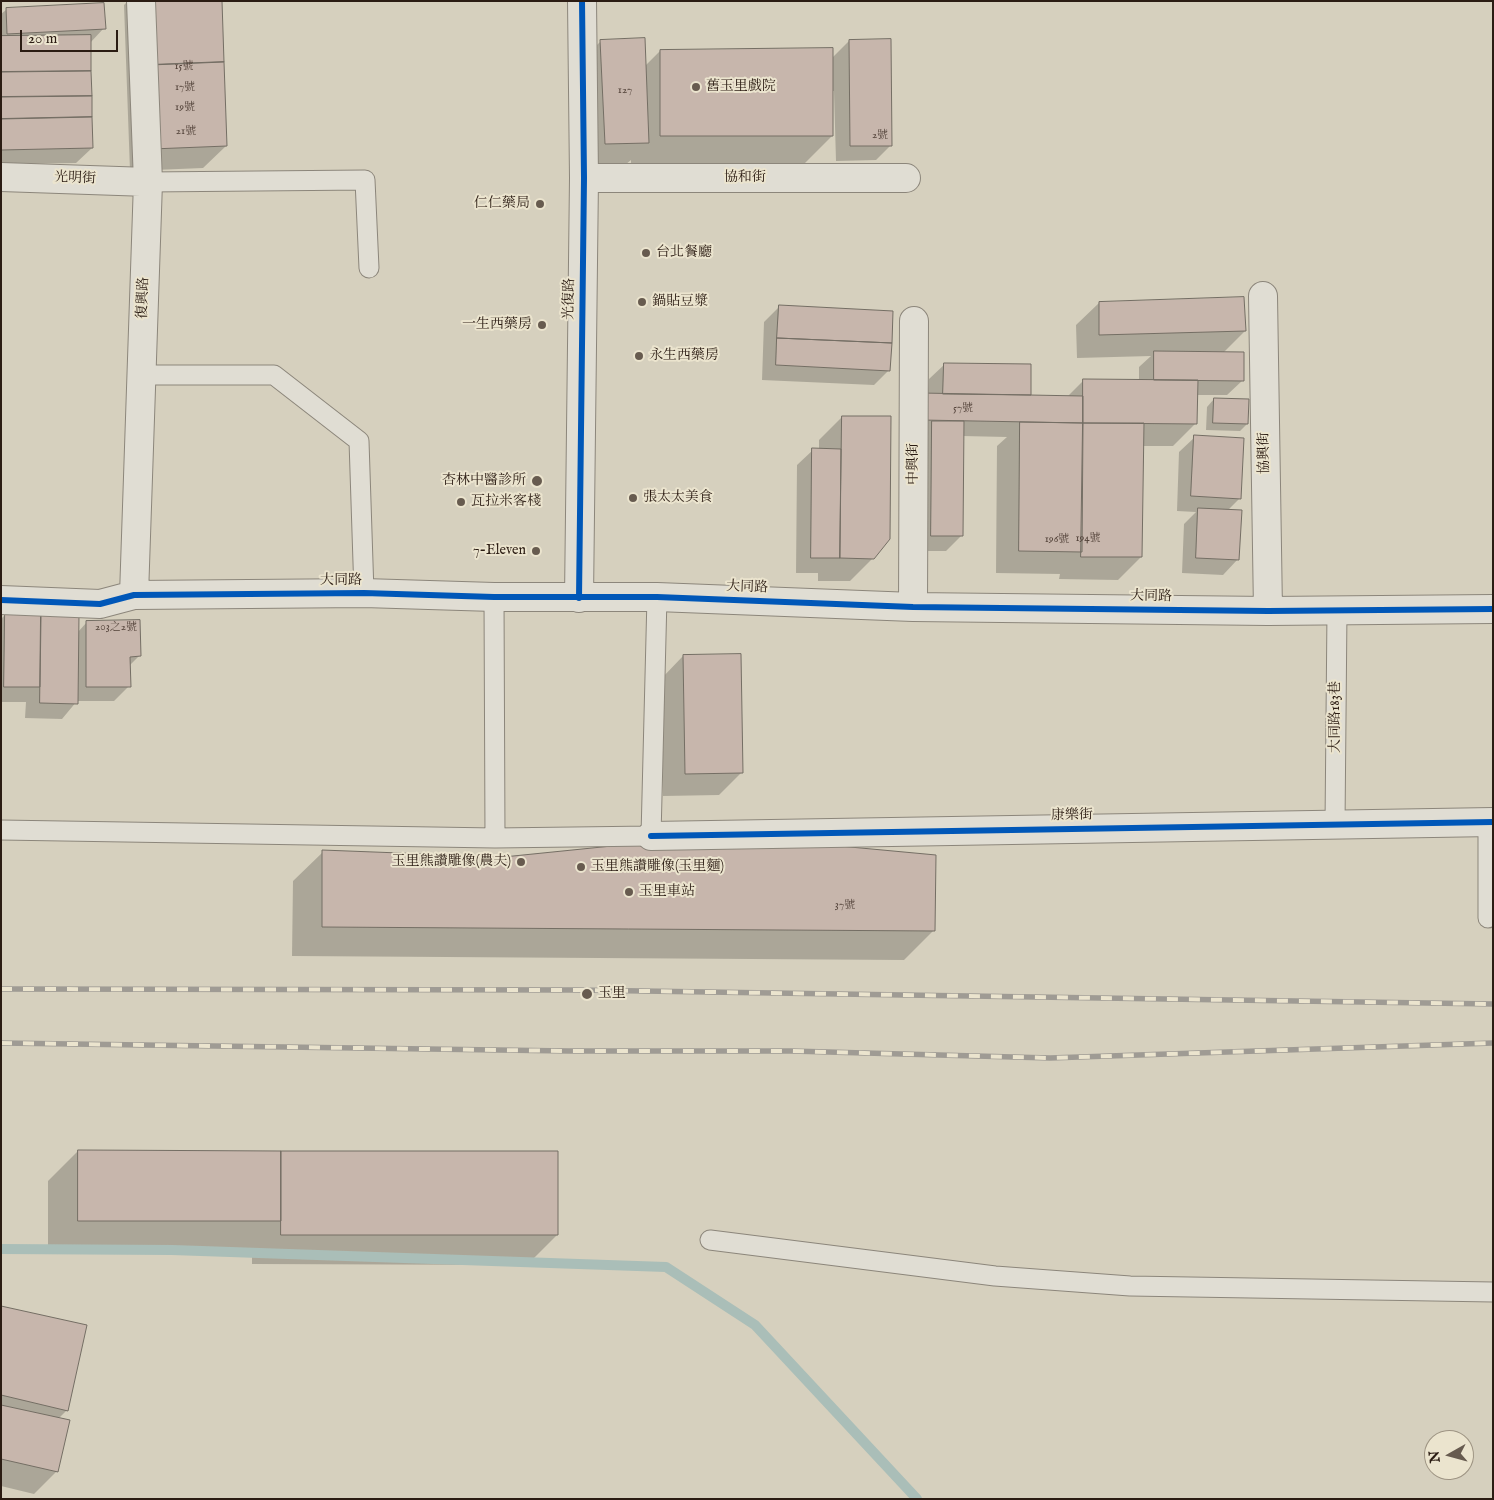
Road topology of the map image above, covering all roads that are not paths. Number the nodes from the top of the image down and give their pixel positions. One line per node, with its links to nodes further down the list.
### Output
1 (142, 1): 6 (street, 復興路)
2 (582, 1): 4 (street, 光復路)
3 (1, 177): 6 (street, 光明街)
4 (584, 178): 5 (street, 協和街); 15 (street, 光復路)
5 (906, 178)
6 (148, 182): 7 (lane); 10 (street, 復興路)
7 (369, 268)
8 (1263, 296): 20 (street, 協興街)
9 (914, 321): 17 (street, 中興街)
10 (142, 376): 11 (lane); 12 (street, 復興路)
11 (364, 593): 12 (street, 大同路); 14 (street, 大同路)
12 (134, 595): 16 (street, 大同路)
13 (657, 596): 15 (street, 大同路); 17 (street, 大同路); 24 (lane)
14 (494, 597): 15 (street, 大同路); 25 (lane)
15 (579, 598)
16 (1, 600)
17 (913, 607): 20 (street, 大同路)
18 (1493, 609): 19 (street, 大同路)
19 (1337, 610): 20 (street, 大同路); 22 (lane, 大同路183巷)
20 (1268, 611)
21 (1490, 822): 22 (street, 康樂街); 26 (lane)
22 (1335, 824): 24 (street, 康樂街)
23 (1, 830): 25 (lane)
24 (651, 836): 25 (lane)
25 (495, 838)
26 (1488, 918)
27 (710, 1240): 28 (lane)
28 (1493, 1292)

